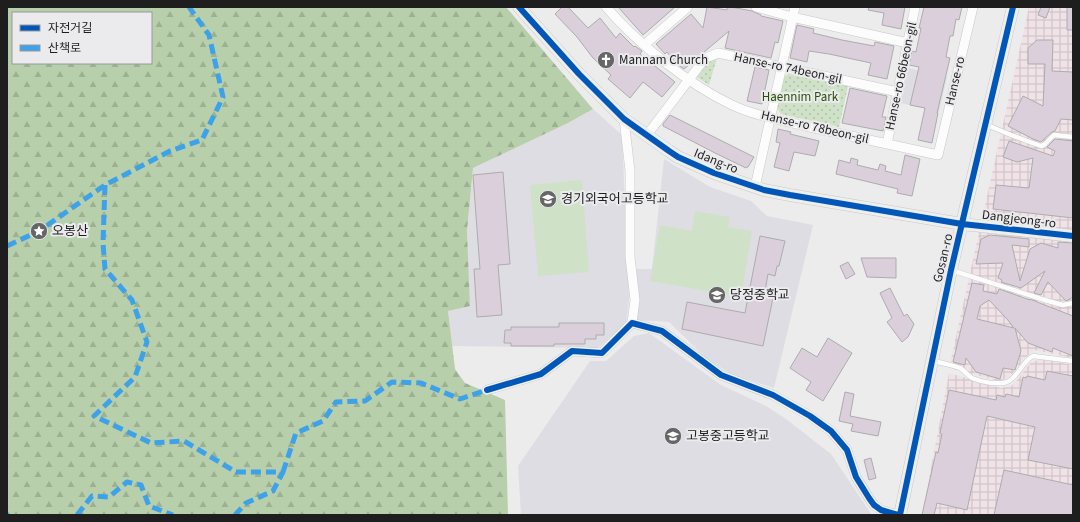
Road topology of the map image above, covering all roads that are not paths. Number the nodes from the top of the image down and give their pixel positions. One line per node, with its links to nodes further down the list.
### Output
1 (520, 7): 16 (street, Idang-ro)
2 (688, 7): 11 (street)
3 (756, 7): 9 (street)
4 (794, 7): 9 (street)
5 (915, 7): 10 (street, Hanse-ro 66beon-gil)
6 (973, 7): 21 (street, Hanse-ro)
7 (1013, 7): 17 (street, Gosan-ro)
8 (609, 8): 11 (street, Hanse-ro 78beon-gil)
9 (792, 17): 10 (street); 12 (street)
10 (908, 43): 14 (street, Hanse-ro 66beon-gil)
11 (644, 45): 13 (street, Hanse-ro 78beon-gil)
12 (781, 66): 13 (street, Hanse-ro 74beon-gil); 14 (street, Hanse-ro 74beon-gil); 15 (street)
13 (689, 79): 15 (street, Hanse-ro 78beon-gil); 18 (street, Hanse-ro 74beon-gil)
14 (898, 92): 20 (street, Hanse-ro 66beon-gil)
15 (770, 118): 20 (street, Hanse-ro 78beon-gil); 22 (street)
16 (624, 119): 18 (street, Idang-ro); 27 (street)
17 (985, 125): 19 (lane); 23 (street, Gosan-ro)
18 (647, 135): 22 (street, Idang-ro)
19 (1073, 136)
20 (887, 144): 21 (street, Hanse-ro 78beon-gil)
21 (938, 155)
22 (754, 187): 23 (street, Idang-ro)
23 (962, 224): 24 (street, Dangjeong-ro); 25 (street, Gosan-ro)
24 (1073, 236)
25 (951, 270): 26 (lane); 28 (street, Gosan-ro)
26 (1073, 303)
27 (632, 323): 30 (street); 31 (street)
28 (933, 361): 29 (lane); 31 (street, Gosan-ro)
29 (1073, 361)
30 (487, 390)
31 (899, 515)

